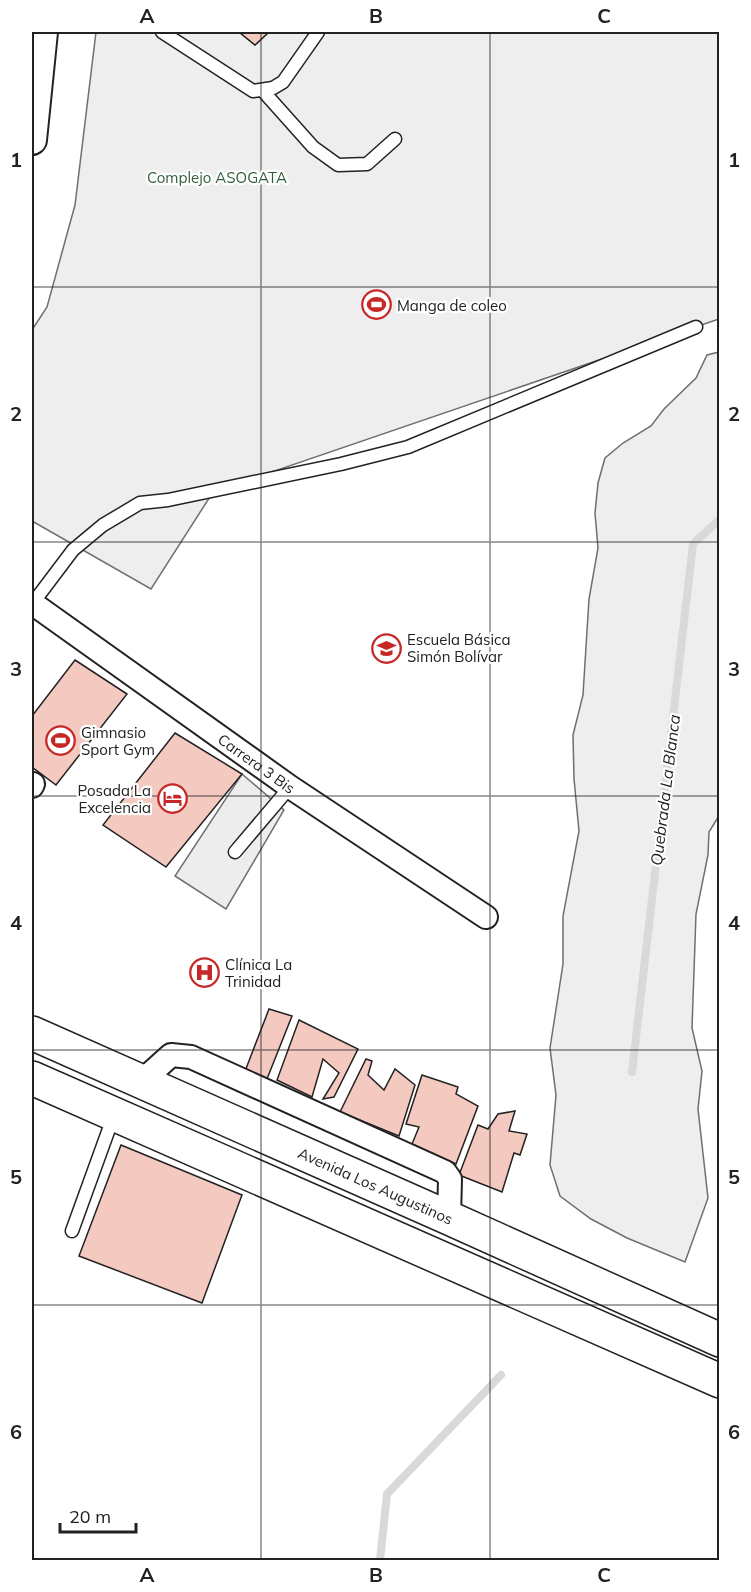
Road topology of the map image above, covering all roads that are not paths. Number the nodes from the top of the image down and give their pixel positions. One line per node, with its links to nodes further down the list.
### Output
1 (162, 32): 4 (lane)
2 (318, 32): 4 (lane)
3 (39, 36): 6 (street)
4 (263, 91): 5 (lane)
5 (395, 139)
6 (32, 140)
7 (696, 327): 8 (lane)
8 (32, 603): 9 (street, Carrera 3 Bis)
9 (290, 787): 10 (lane); 11 (street, Carrera 3 Bis)
10 (235, 852)
11 (486, 917)
12 (32, 1033): 14 (main road, Avenida Los Augustinos)
13 (32, 1078): 15 (main road)
14 (141, 1082): 16 (main road, Avenida Los Augustinos); 16 (street)
15 (115, 1114): 17 (lane); 19 (main road)
16 (449, 1218): 18 (main road, Avenida Los Augustinos)
17 (72, 1231)
18 (720, 1340)
19 (720, 1381)

